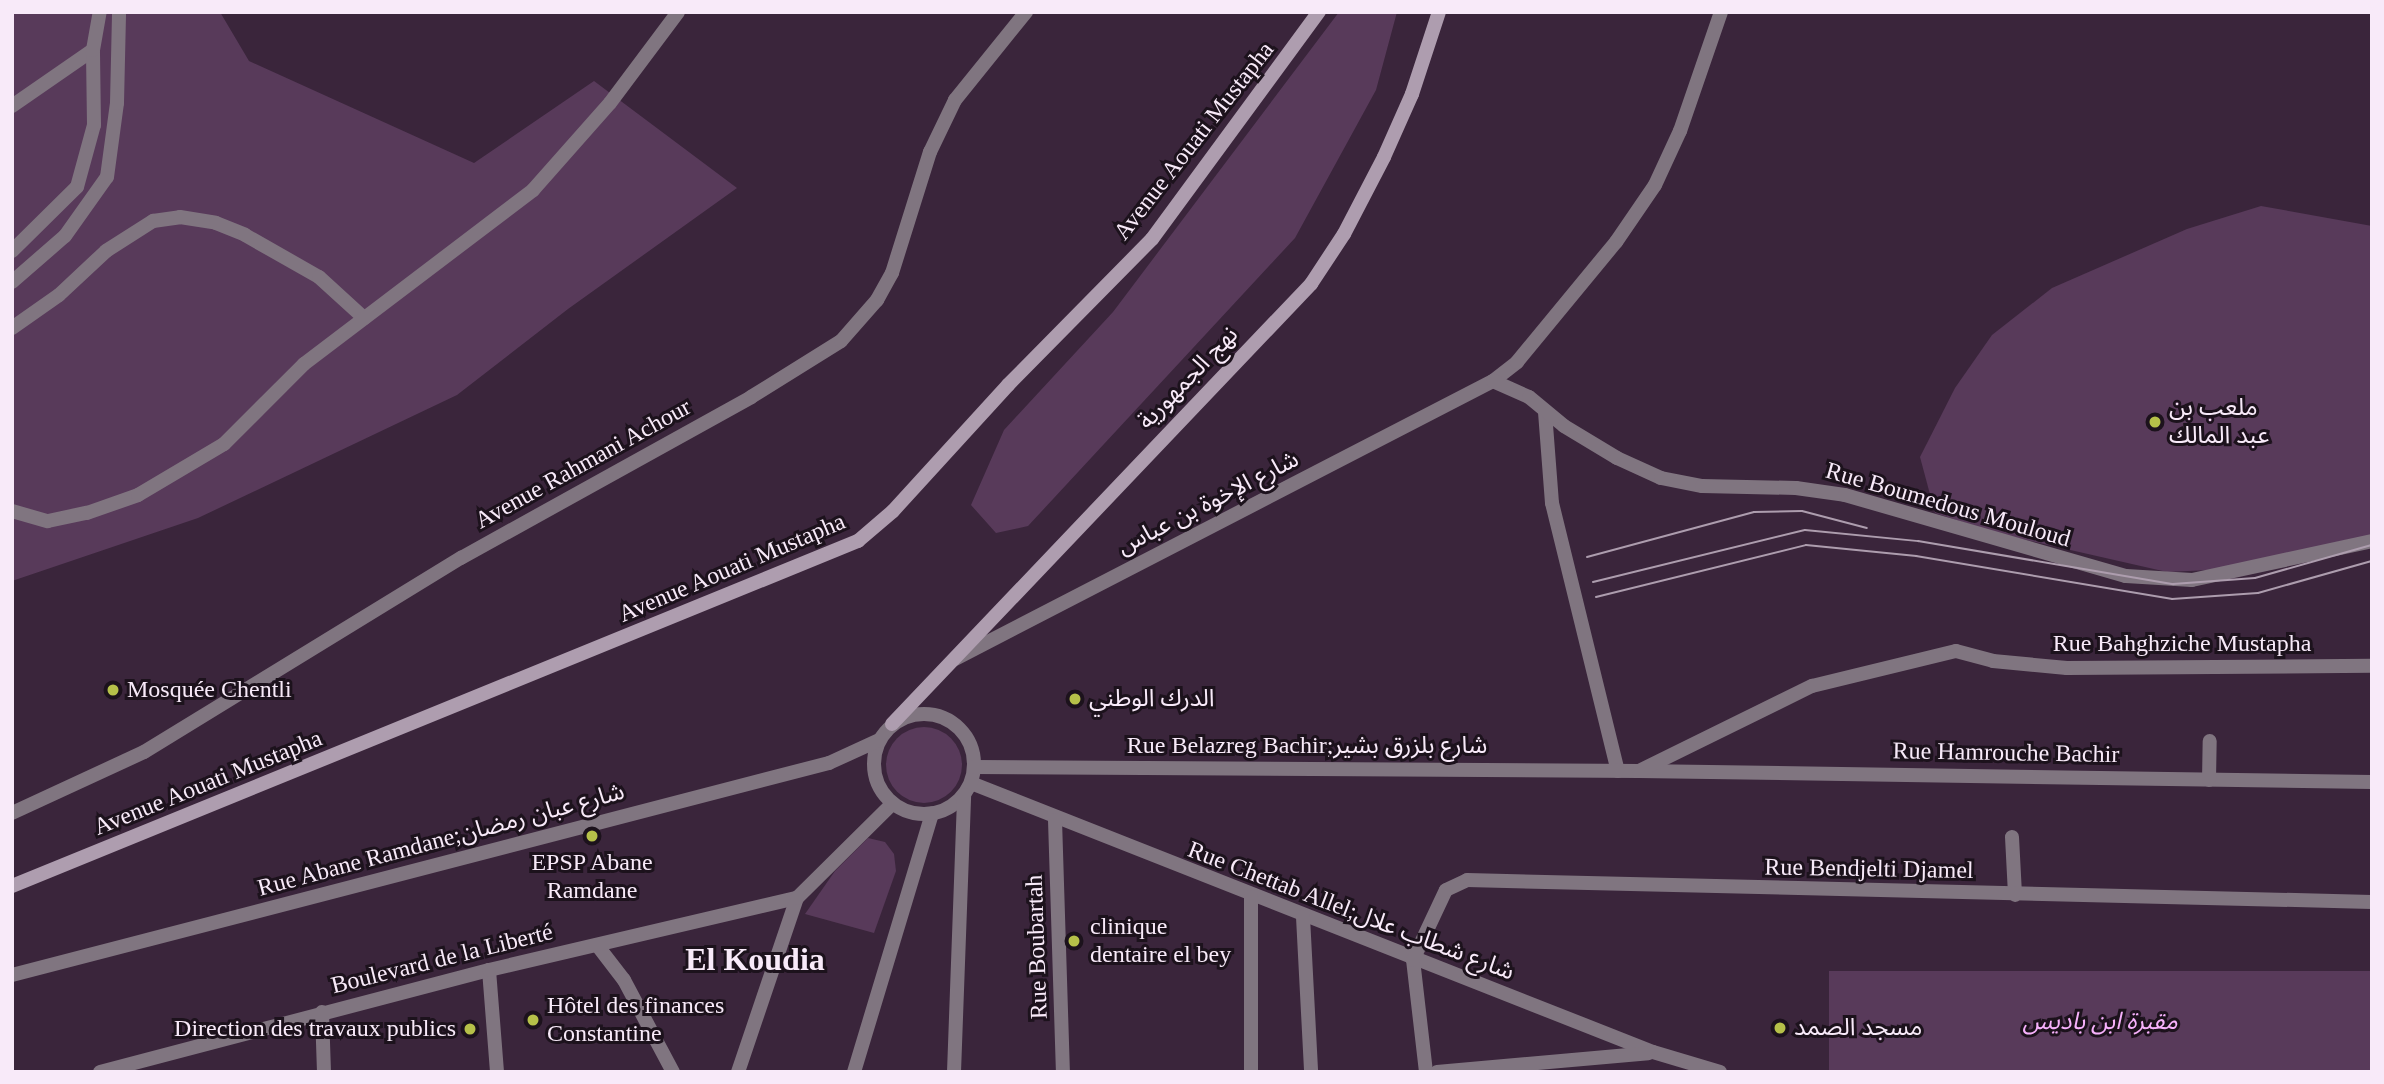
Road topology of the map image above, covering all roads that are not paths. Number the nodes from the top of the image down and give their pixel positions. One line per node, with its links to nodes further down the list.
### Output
1 (100, 12): 8 (street)
2 (118, 12): 11 (street)
3 (678, 12): 12 (street)
4 (1026, 12): 30 (street, Avenue Rahmani Achour)
5 (1319, 12): 34 (main road, Avenue Aouati Mustapha)
6 (1439, 12): 18 (main road, نهج الجمهورية)
7 (1721, 12): 14 (street, شارع الإخوة بن عباس)
8 (93, 50): 9 (street); 10 (street)
9 (12, 106)
10 (12, 251)
11 (12, 282)
12 (364, 318): 13 (street); 16 (street)
13 (12, 328)
14 (1493, 381): 15 (street, Rue Boumedous Mouloud); 18 (street, شارع الإخوة بن عباس)
15 (1545, 412): 17 (street, Rue Boumedous Mouloud); 24 (street)
16 (12, 510)
17 (2372, 541)
18 (944, 664): 20 (main road, نهج الجمهورية)
19 (2372, 666): 25 (street, Rue Bahghziche Mustapha)
20 (892, 724): 21 (street); 23 (street)
21 (879, 740): 29 (street); 43 (street, Rue Abane Ramdane;شارع عبان رمضان)
22 (2210, 741): 26 (street)
23 (975, 767): 24 (street, Rue Belazreg Bachir;شارع بلزرق بشير); 28 (street)
24 (1618, 771): 25 (street, Rue Belazreg Bachir;شارع بلزرق بشير)
25 (1639, 771): 26 (street, Rue Hamrouche Bachir)
26 (2209, 780): 27 (street, Rue Hamrouche Bachir)
27 (2372, 782)
28 (967, 789): 31 (street); 32 (street, Rue Chettab Allel;شارع شطاب علال); 53 (street)
29 (892, 804): 31 (street); 37 (street)
30 (12, 813)
31 (932, 814): 52 (street)
32 (1055, 820): 36 (street, Rue Chettab Allel;شارع شطاب علال); 54 (street, Rue Boubartah)
33 (2012, 837): 35 (street)
34 (12, 886)
35 (2015, 895): 38 (street, Rue Bendjelti Djamel); 41 (street, Rue Bendjelti Djamel)
36 (1251, 897): 39 (street, Rue Chettab Allel;شارع شطاب علال); 55 (street)
37 (797, 898): 40 (street, Boulevard de la Liberté); 51 (street)
38 (2372, 902)
39 (1303, 917): 41 (street, Rue Chettab Allel;شارع شطاب علال); 56 (street)
40 (597, 945): 42 (street, Boulevard de la Liberté); 50 (street)
41 (1413, 960): 45 (street, Rue Chettab Allel;شارع شطاب علال); 57 (street)
42 (489, 970): 44 (street, Boulevard de la Liberté); 49 (street)
43 (12, 975)
44 (322, 1013): 47 (street, Boulevard de la Liberté); 48 (street)
45 (1653, 1052): 46 (street, Rue Chettab Allel;شارع شطاب علال); 58 (street)
46 (1719, 1070)
47 (100, 1072)
48 (324, 1072)
49 (497, 1072)
50 (673, 1072)
51 (738, 1072)
52 (854, 1072)
53 (954, 1072)
54 (1063, 1072)
55 (1251, 1072)
56 (1311, 1072)
57 (1426, 1072)
58 (1437, 1072)

